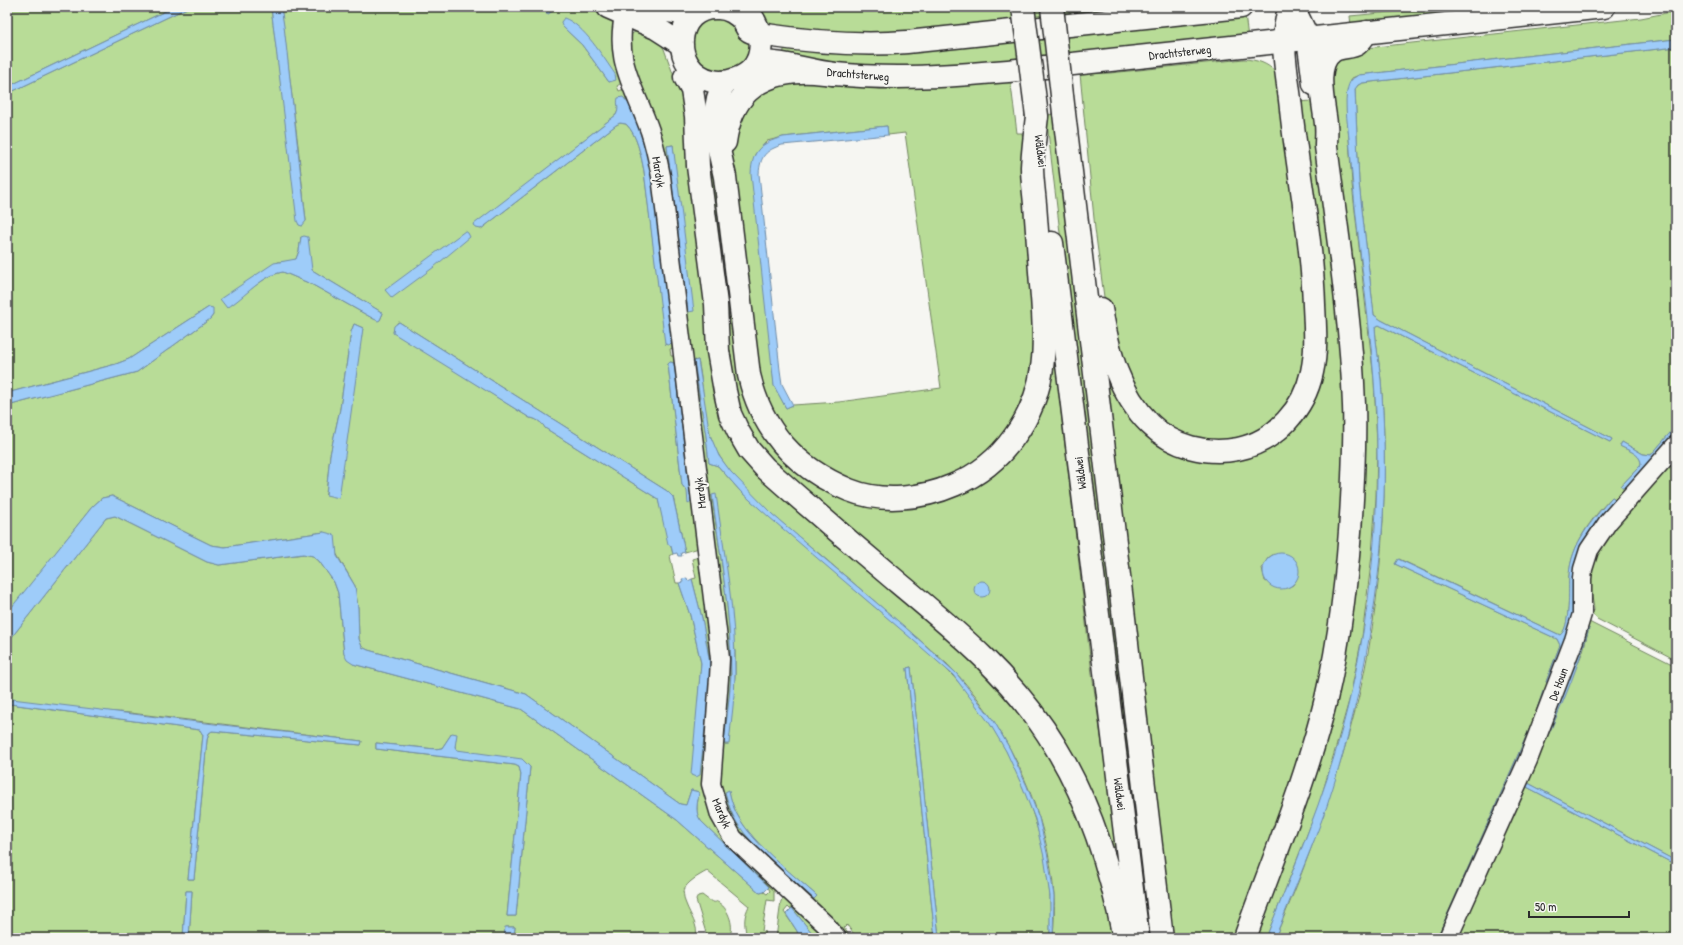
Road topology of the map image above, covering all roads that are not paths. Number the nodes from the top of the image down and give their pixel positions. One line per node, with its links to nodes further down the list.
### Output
1 (657, 7): 10 (main road)
2 (744, 7): 12 (main road)
3 (1023, 7): 20 (main road, Wâldwei, bridge)
4 (1052, 7): 23 (main road, bridge)
5 (1241, 7): 12 (main road)
6 (1289, 7): 15 (main road)
7 (1293, 7): 13 (main road)
8 (1604, 7): 11 (main road, Drachtsterweg)
9 (619, 10): 14 (main road); 25 (street, Mardyk)
10 (686, 10): 14 (main road)
11 (1367, 32): 13 (main road, Drachtsterweg); 21 (main road)
12 (761, 34): 14 (main road); 16 (main road)
13 (1308, 38): 15 (main road, Drachtsterweg); 21 (main road)
14 (676, 41): 18 (main road)
15 (1284, 41): 17 (main road, Drachtsterweg); 23 (main road)
16 (757, 62): 17 (main road, Drachtsterweg); 19 (main road)
17 (834, 74): 22 (main road)
18 (690, 75): 19 (main road); 26 (main road)
19 (724, 82): 22 (main road)
20 (1037, 116): 22 (main road); 27 (main road, Wâldwei)
21 (1326, 146): 29 (main road)
22 (725, 178)
23 (1078, 224): 28 (main road)
24 (1676, 445): 30 (street, De Houn)
25 (837, 938)
26 (1124, 938)
27 (1138, 938)
28 (1162, 938)
29 (1245, 938)
30 (1448, 938)

